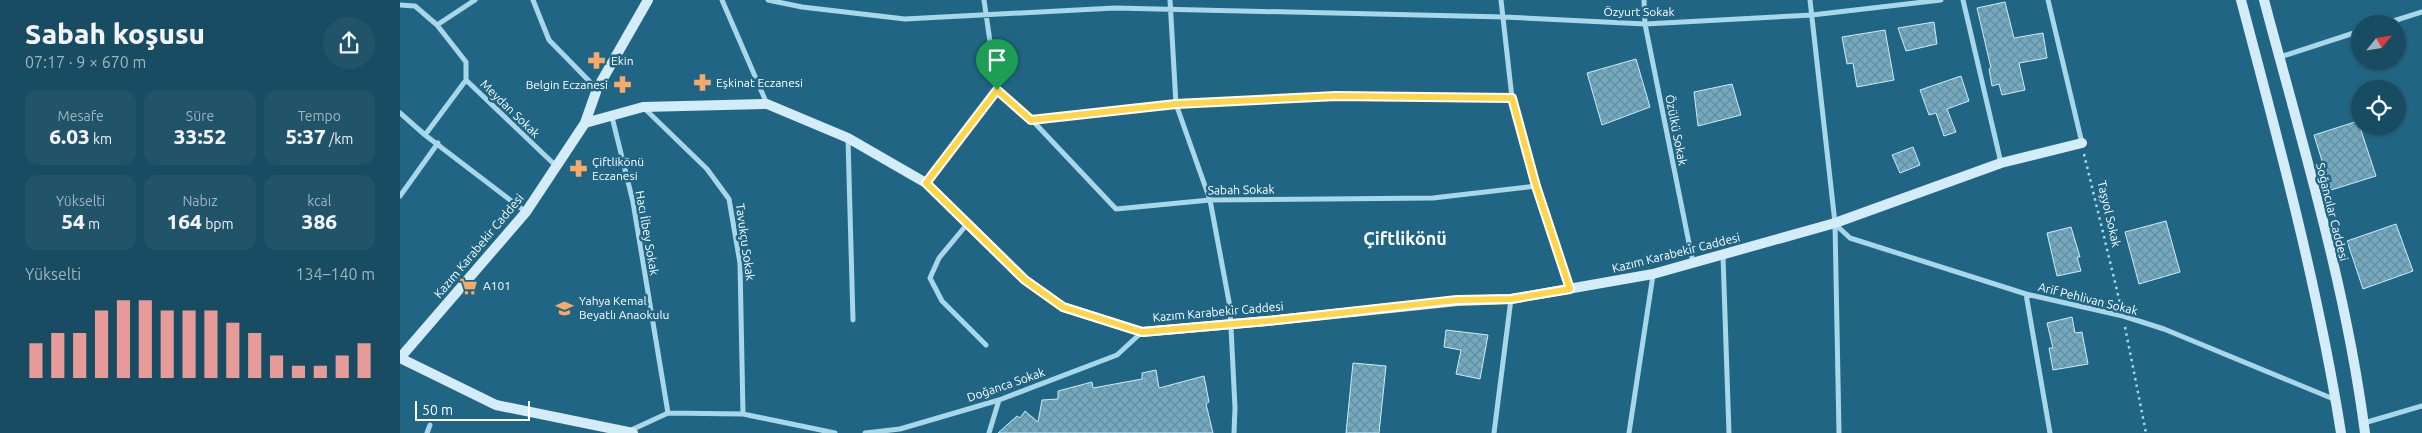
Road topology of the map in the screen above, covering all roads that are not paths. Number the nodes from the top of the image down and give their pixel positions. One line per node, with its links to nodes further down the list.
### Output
1 (475, 0): 24 (street)
2 (533, 0): 28 (street)
3 (648, 0): 28 (street)
4 (722, 0): 31 (street)
5 (768, 0): 19 (street, Özyurt Sokak)
6 (984, 0): 19 (street)
7 (1170, 0): 17 (street)
8 (1501, 0): 20 (street)
9 (1644, 0): 23 (street, Özülkü Sokak)
10 (1810, 0): 21 (street)
11 (1940, 0): 21 (street, Özyurt Sokak)
12 (1963, 0): 42 (street)
13 (2048, 0): 41 (street)
14 (2241, 0): 63 (street)
15 (2264, 0): 26 (street, Soğancılar Caddesi)
16 (400, 5): 24 (street, Meydan Sokak)
17 (1169, 10): 19 (street, Özyurt Sokak); 20 (street, Özyurt Sokak); 32 (street)
18 (2422, 12): 22 (street)
19 (986, 13): 29 (street)
20 (1504, 16): 23 (street, Özyurt Sokak); 30 (street)
21 (1812, 16): 23 (street, Özyurt Sokak); 50 (street)
22 (2406, 17)
23 (1645, 24): 52 (street, Özülkü Sokak)
24 (436, 25): 27 (street, Meydan Sokak)
25 (2351, 34): 26 (street)
26 (2279, 57): 68 (street, Soğancılar Caddesi)
27 (466, 80): 38 (street); 43 (street, Meydan Sokak)
28 (597, 89): 37 (street)
29 (997, 90): 36 (street, Sabah Sokak); 44 (street)
30 (1512, 98): 32 (street); 45 (street)
31 (767, 104): 33 (street, Kazım Karabekir Caddesi); 39 (street, Kazım Karabekir Caddesi)
32 (1176, 104): 36 (street); 47 (street)
33 (643, 107): 35 (street, Kazım Karabekir Caddesi); 66 (street, Tavukçu Sokak)
34 (400, 113): 38 (street)
35 (612, 117): 37 (street, Kazım Karabekir Caddesi); 65 (street, Hacı İlbey Sokak)
36 (1031, 120): 47 (street, Sabah Sokak)
37 (585, 124): 43 (street, Kazım Karabekir Caddesi)
38 (425, 135): 40 (street)
39 (848, 138): 44 (street, Kazım Karabekir Caddesi); 57 (street)
40 (438, 143): 46 (street); 48 (street)
41 (2082, 143): 42 (street, Kazım Karabekir Caddesi)
42 (2001, 164): 50 (street, Kazım Karabekir Caddesi)
43 (555, 165): 48 (street, Kazım Karabekir Caddesi)
44 (926, 183): 49 (street, Kazım Karabekir Caddesi)
45 (1536, 186): 47 (street, Sabah Sokak); 54 (street)
46 (400, 196)
47 (1210, 200): 58 (street)
48 (526, 212): 61 (street, Kazım Karabekir Caddesi)
49 (969, 223): 59 (street, Kazım Karabekir Caddesi); 60 (street)
50 (1834, 223): 51 (street, Kazım Karabekir Caddesi); 55 (street, Arif Pehlivan Sokak); 78 (street)
51 (1724, 256): 52 (street, Kazım Karabekir Caddesi); 77 (street)
52 (1693, 263): 53 (street, Kazım Karabekir Caddesi)
53 (1653, 274): 54 (street, Kazım Karabekir Caddesi); 76 (street)
54 (1570, 289): 56 (street, Kazım Karabekir Caddesi)
55 (2026, 294): 63 (street, Arif Pehlivan Sokak); 79 (street)
56 (1511, 299): 58 (street, Kazım Karabekir Caddesi); 75 (street)
57 (853, 320)
58 (1233, 324): 59 (street, Kazım Karabekir Caddesi); 74 (street)
59 (1142, 332): 62 (street, Doğanca Sokak)
60 (986, 344)
61 (400, 358): 69 (street)
62 (999, 400): 72 (street, Doğanca Sokak); 73 (street)
63 (2336, 400): 80 (street)
64 (2422, 406): 68 (street)
65 (668, 413): 66 (street); 69 (street)
66 (743, 414): 71 (street)
67 (430, 425): 70 (street)
68 (2365, 428)
69 (631, 432)
70 (427, 433)
71 (835, 433)
72 (865, 433)
73 (989, 433)
74 (1234, 433)
75 (1494, 433)
76 (1629, 433)
77 (1729, 433)
78 (1839, 433)
79 (2050, 433)
80 (2341, 433)

